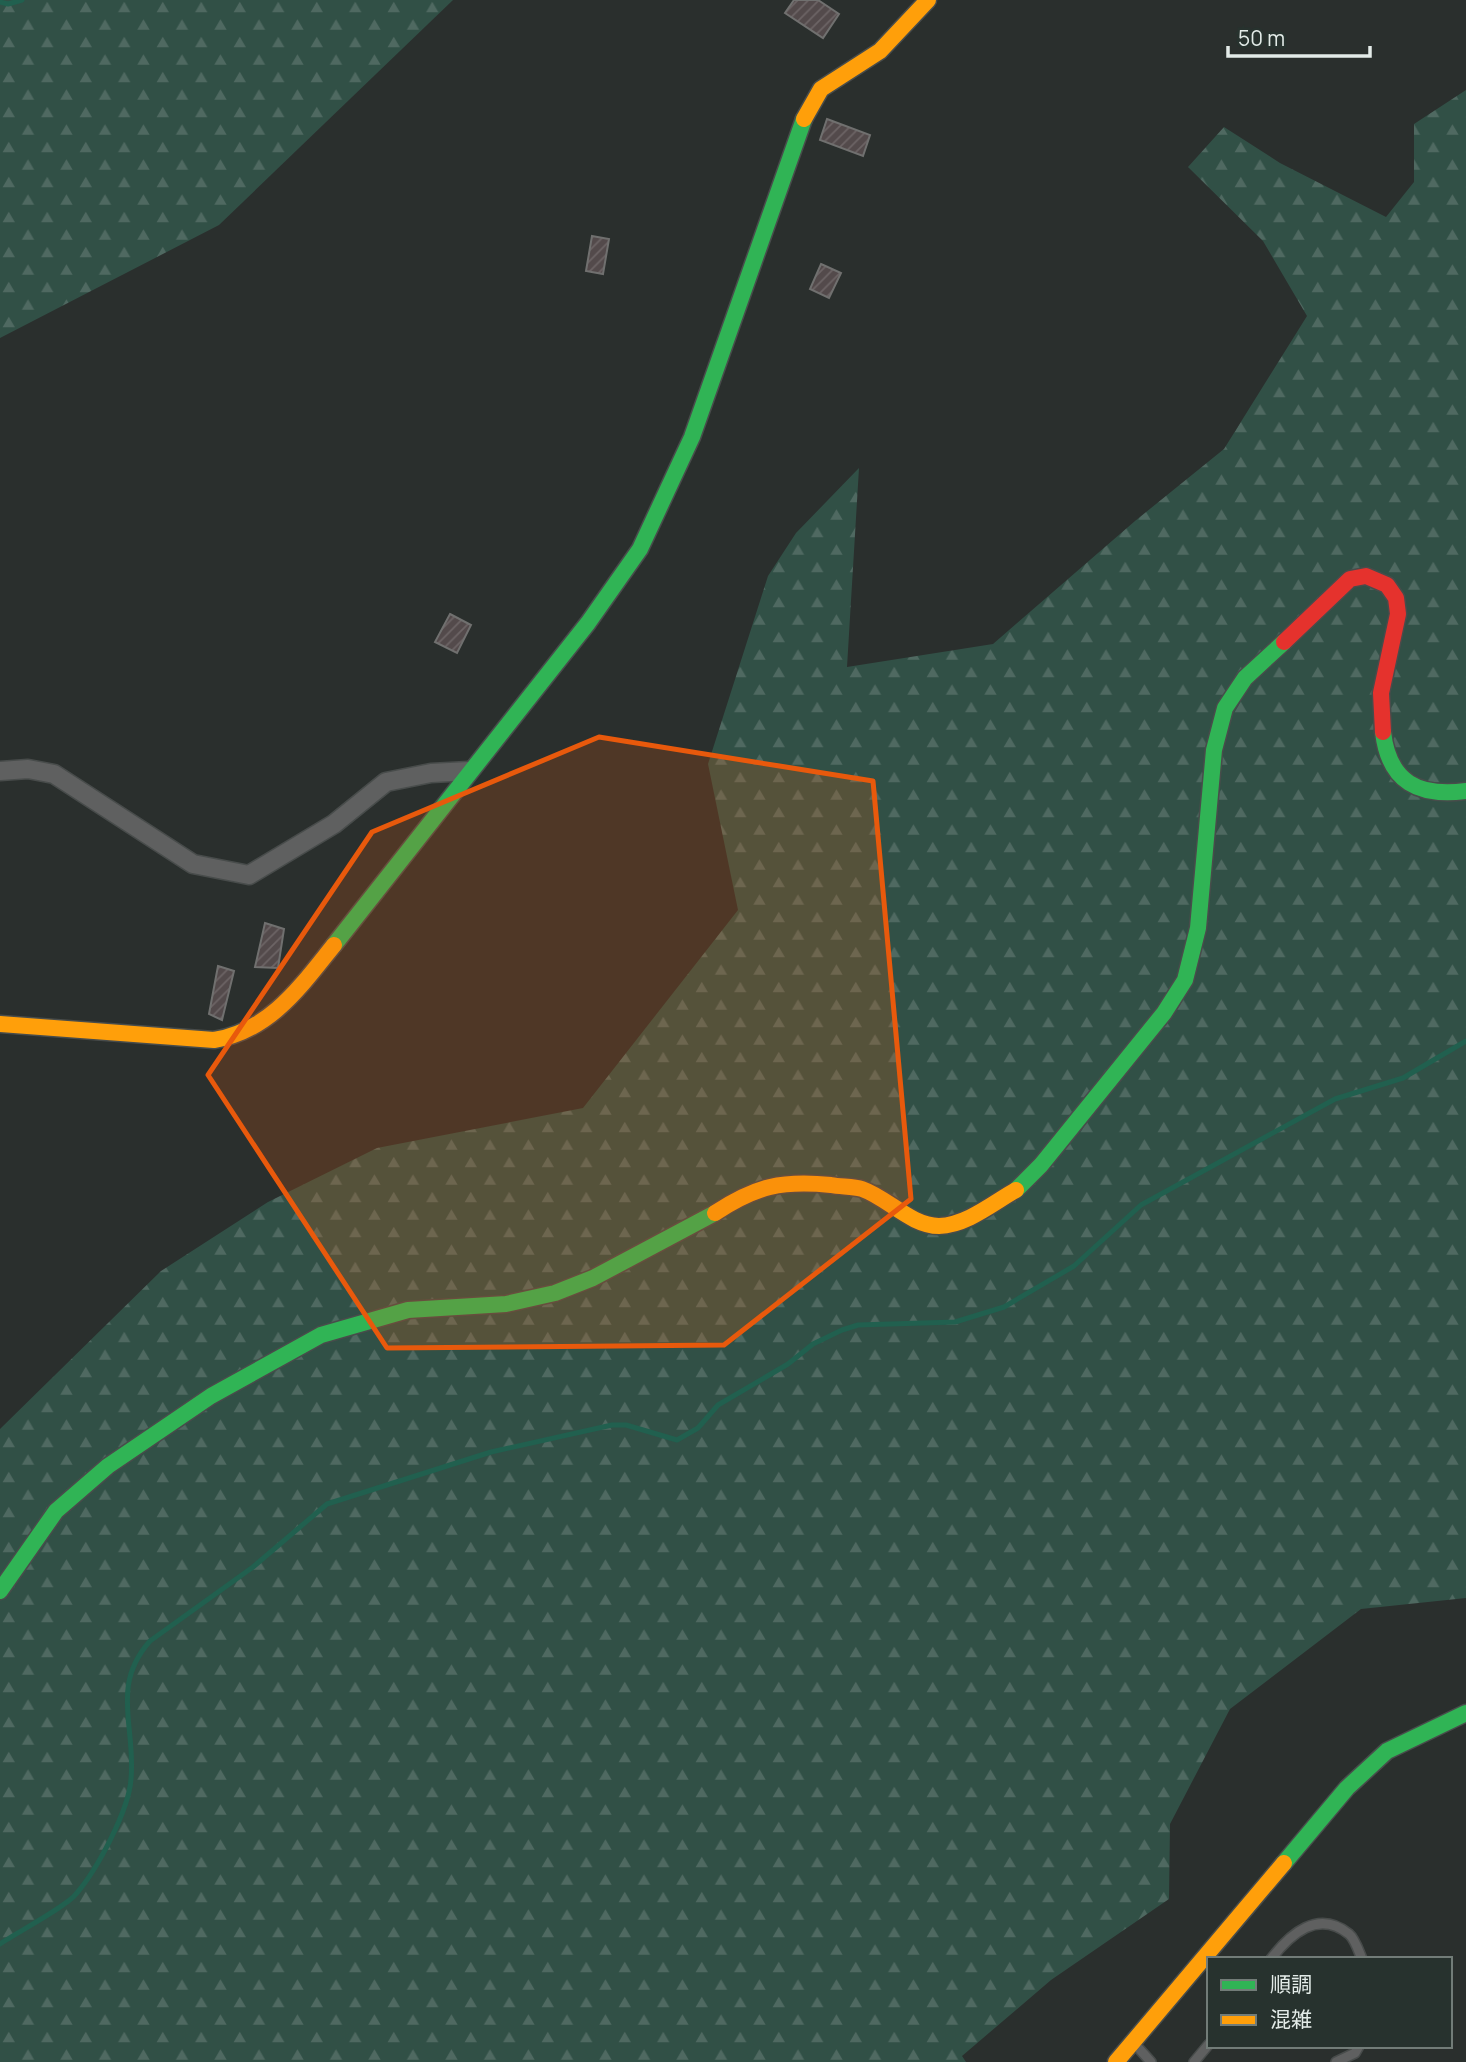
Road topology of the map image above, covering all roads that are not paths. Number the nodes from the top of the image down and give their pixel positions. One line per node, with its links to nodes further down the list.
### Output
1 (928, 0): 3 (street)
2 (0, 771): 3 (street)
3 (469, 771): 5 (street)
4 (1466, 792): 6 (street)
5 (0, 1024)
6 (0, 1591)
7 (1463, 1721): 10 (street)
8 (1273, 1957): 9 (lane)
9 (1361, 1957)
10 (1133, 2042): 13 (street); 14 (lane)
11 (1207, 2046): 15 (lane)
12 (1358, 2048): 16 (lane)
13 (1116, 2062)
14 (1152, 2062)
15 (1194, 2062)
16 (1336, 2062)

